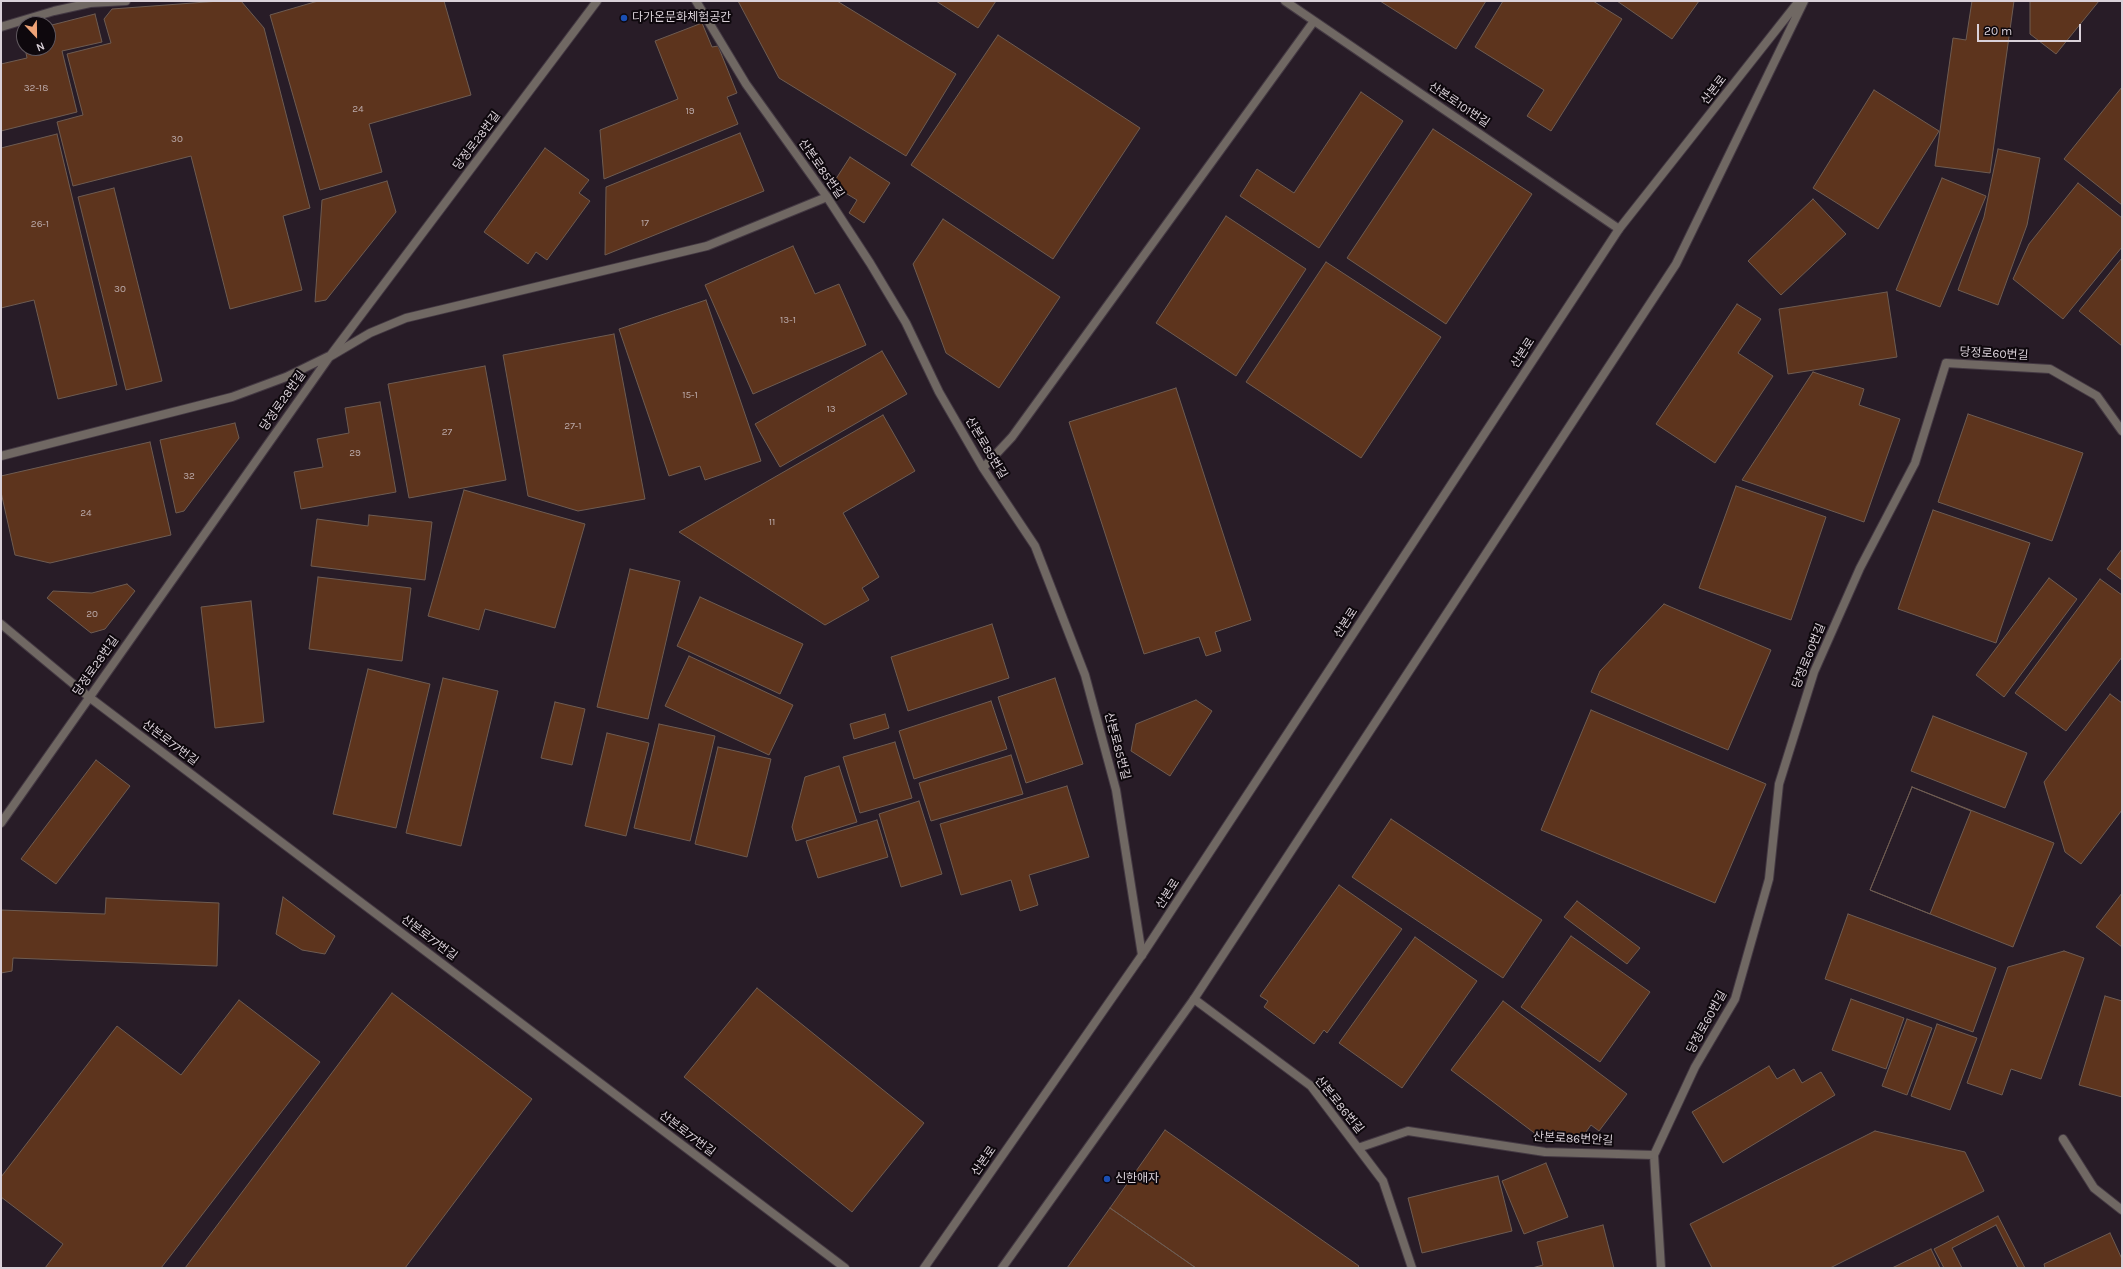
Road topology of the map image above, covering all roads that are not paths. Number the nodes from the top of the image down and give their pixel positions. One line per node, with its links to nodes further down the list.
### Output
1 (126, 1): 8 (street)
2 (597, 1): 11 (street, 당정로28번길)
3 (696, 1): 9 (street, 산본로85번길)
4 (1285, 1): 7 (street, 산본로101번길)
5 (1799, 1): 10 (street, 산본로)
6 (1804, 1): 19 (street)
7 (1314, 21): 10 (street, 산본로101번길); 14 (street)
8 (1, 27)
9 (827, 197): 11 (street); 14 (street, 산본로85번길)
10 (1619, 229): 18 (street, 산본로)
11 (330, 356): 13 (street); 16 (street, 당정로28번길)
12 (2122, 432): 22 (street, 당정로60번길)
13 (1, 456)
14 (983, 468): 18 (street, 산본로85번길)
15 (1, 624): 16 (street, 산본로77번길)
16 (89, 697): 17 (street, 당정로28번길); 24 (street, 산본로77번길)
17 (1, 823)
18 (1142, 955): 25 (street, 산본로)
19 (1194, 999): 21 (street, 산본로86번길); 26 (street)
20 (2062, 1139): 23 (street)
21 (1358, 1148): 22 (street, 산본로86번안길); 27 (street, 산본로86번길)
22 (1654, 1155): 28 (street)
23 (2122, 1210)
24 (845, 1268)
25 (924, 1268)
26 (1002, 1268)
27 (1412, 1268)
28 (1661, 1268)

